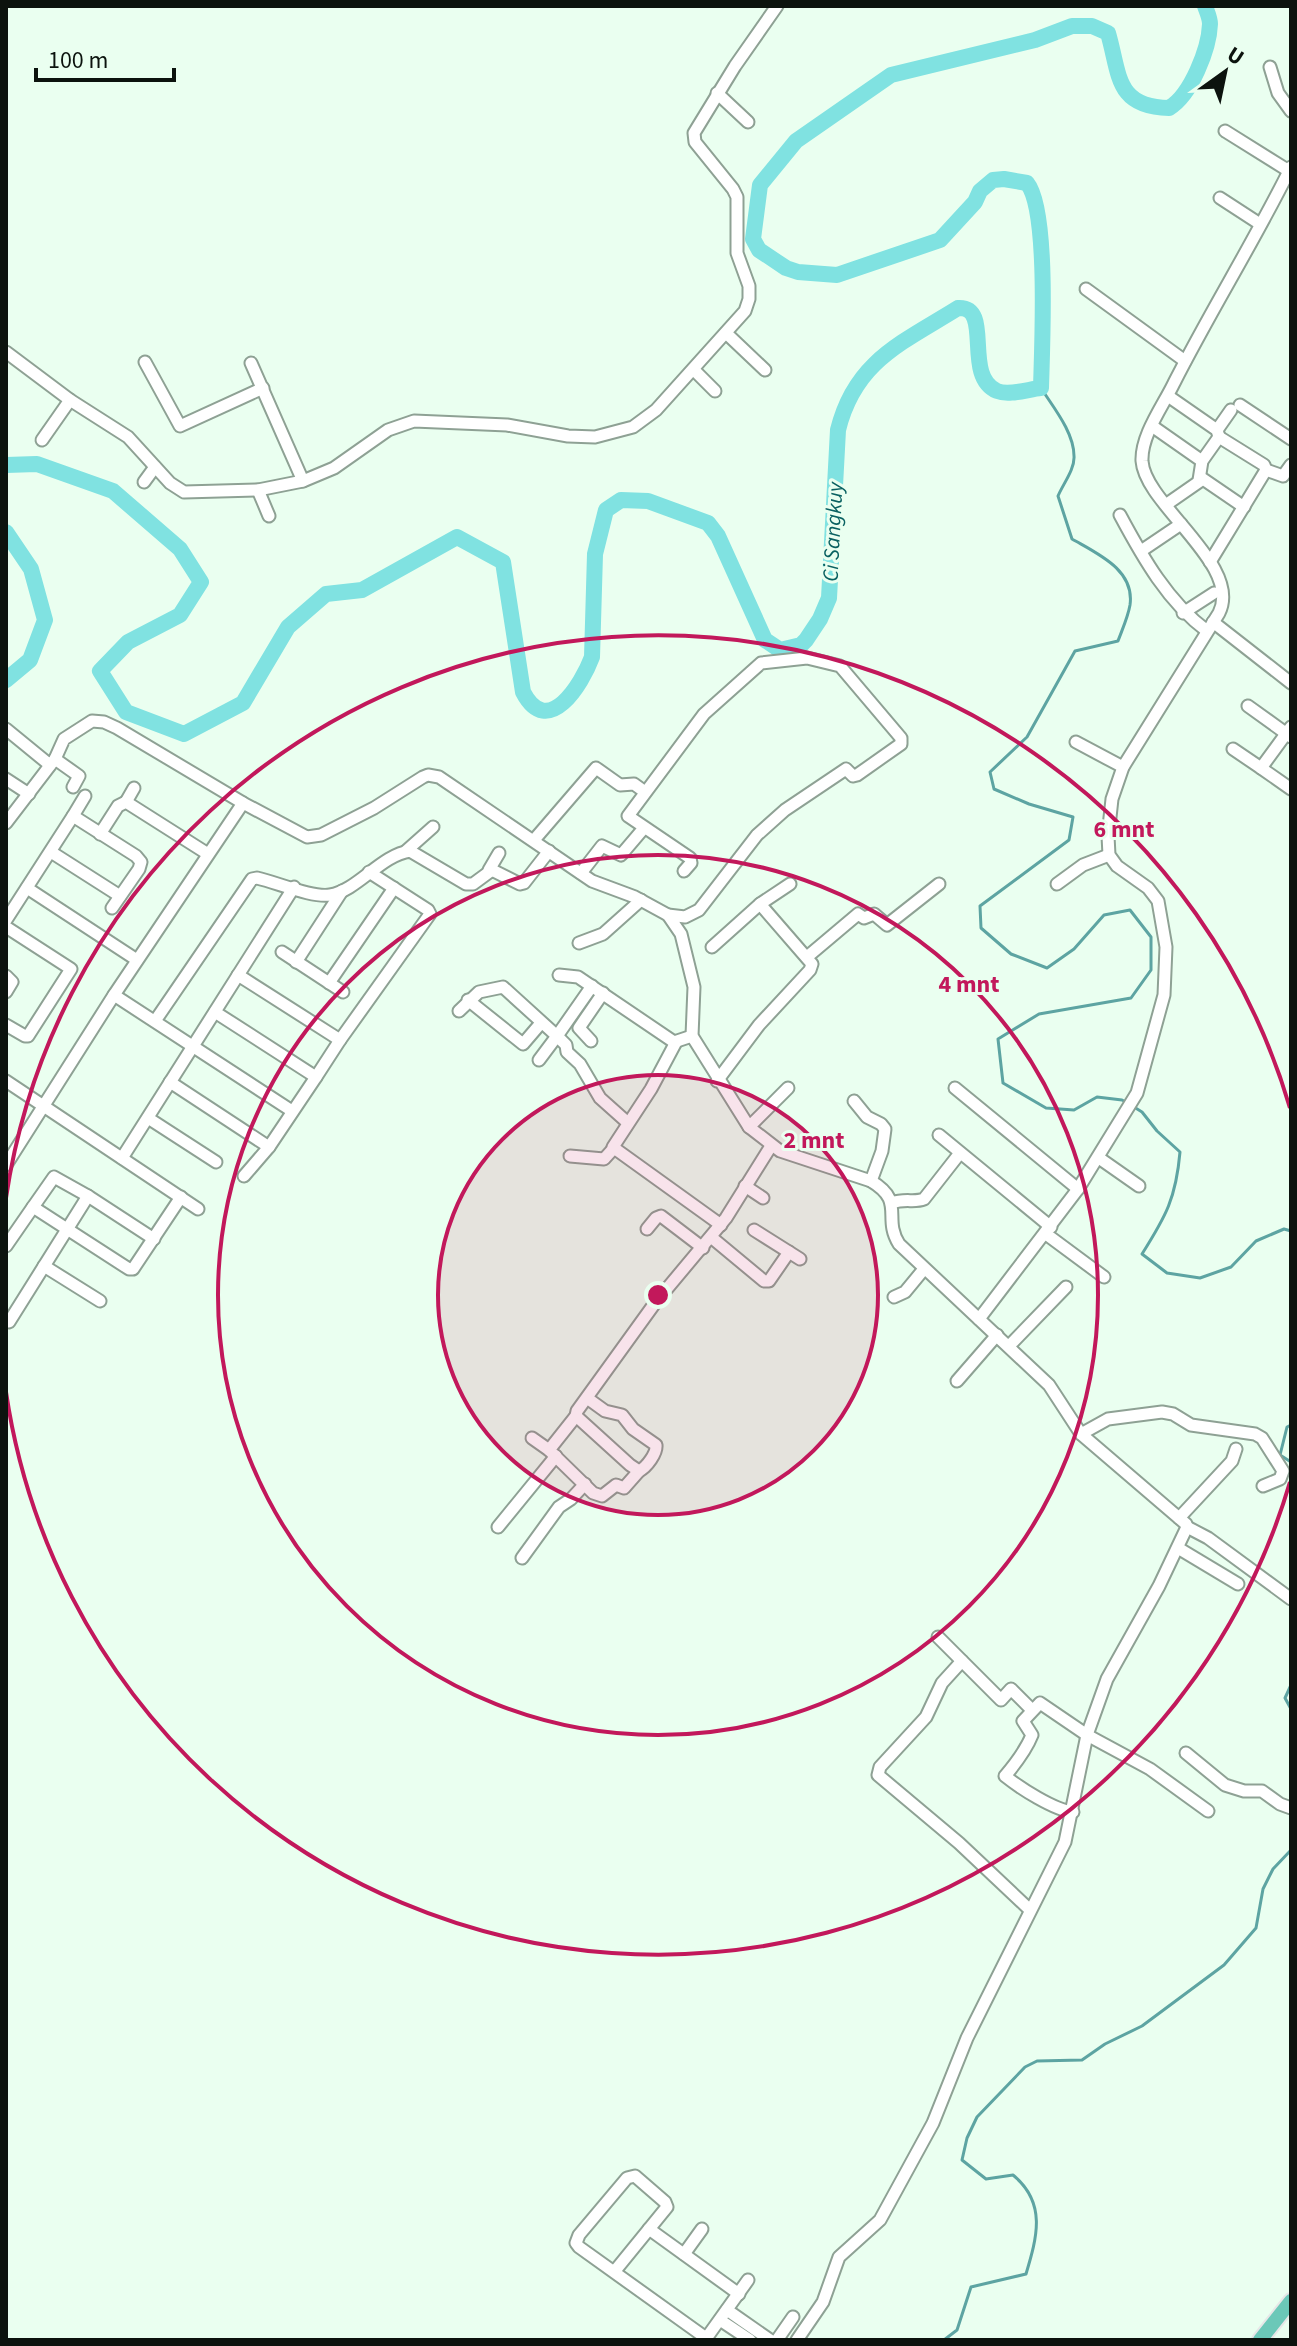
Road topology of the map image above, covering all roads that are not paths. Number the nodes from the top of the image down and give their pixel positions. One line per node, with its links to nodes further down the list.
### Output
1 (777, 6): 3 (street)
2 (1270, 67): 4 (street)
3 (717, 93): 5 (street); 11 (street)
4 (1291, 111)
5 (748, 122)
6 (1225, 131): 7 (street)
7 (1290, 169): 9 (street)
8 (1220, 198): 9 (street)
9 (1260, 224): 13 (street)
10 (1086, 289): 13 (street)
11 (726, 333): 16 (street); 17 (street)
12 (6, 352): 21 (street)
13 (1185, 361): 20 (street)
14 (145, 362): 18 (street)
15 (251, 363): 18 (street)
16 (694, 370): 19 (street); 31 (street)
17 (765, 370)
18 (263, 388): 31 (street)
19 (715, 391)
20 (1168, 396): 22 (street); 23 (street)
21 (70, 400): 25 (street); 28 (street)
22 (1152, 426): 26 (street); 34 (street)
23 (1218, 433): 24 (street); 26 (street); 29 (street)
24 (1291, 439)
25 (42, 440)
26 (1202, 461): 30 (street)
27 (1291, 465): 29 (street)
28 (155, 467): 32 (street); 33 (street)
29 (1266, 470): 35 (street)
30 (1199, 480): 34 (street); 35 (street)
31 (303, 481): 33 (street)
32 (144, 482)
33 (258, 490): 37 (street)
34 (1167, 504): 38 (street)
35 (1244, 507): 40 (street)
36 (1120, 515): 39 (street)
37 (269, 516)
38 (1181, 524): 39 (street); 40 (street)
39 (1141, 551): 42 (street)
40 (1210, 562): 43 (street)
41 (1214, 593): 42 (street)
42 (1183, 613): 43 (street)
43 (1210, 627): 44 (street); 51 (street)
44 (1291, 683)
45 (1248, 706): 47 (street)
46 (6, 729): 50 (street)
47 (1289, 732): 52 (street)
48 (1076, 742): 51 (street)
49 (1233, 749): 52 (street)
50 (53, 762): 54 (street); 58 (street); 61 (street)
51 (1123, 767): 73 (street)
52 (1261, 768): 56 (street)
53 (6, 779): 58 (street)
54 (73, 787)
55 (134, 788): 60 (street)
56 (1291, 789)
57 (645, 792): 65 (street); 67 (street); 89 (street)
58 (29, 794): 63 (street)
59 (85, 796): 62 (street)
60 (126, 802): 66 (street); 72 (street)
61 (243, 803): 67 (street); 72 (street)
62 (73, 816): 66 (street); 70 (street)
63 (6, 823)
64 (433, 827): 68 (street)
65 (644, 828): 75 (street); 77 (street)
66 (100, 834): 85 (street)
67 (534, 840): 69 (street)
68 (406, 851): 74 (street); 76 (street)
69 (549, 851): 74 (street); 77 (street)
70 (51, 852): 82 (street); 85 (street)
71 (499, 853): 74 (street)
72 (208, 854): 96 (street)
73 (1109, 855): 80 (street); 138 (street)
74 (489, 870)
75 (684, 871)
76 (369, 872): 83 (street); 84 (street)
77 (581, 873): 86 (street)
78 (790, 884): 87 (street)
79 (939, 884): 95 (street)
80 (1057, 884)
81 (294, 887): 84 (street); 98 (street); 109 (street)
82 (27, 888): 90 (street); 96 (street)
83 (394, 888): 101 (street); 114 (street)
84 (342, 891): 97 (street)
85 (120, 896): 88 (street)
86 (641, 900): 89 (street); 92 (street)
87 (760, 904): 93 (street); 95 (street)
88 (112, 908)
89 (668, 915): 113 (street)
90 (6, 920)
91 (6, 927): 111 (street)
92 (579, 943)
93 (712, 947)
94 (282, 952): 97 (street)
95 (807, 957): 121 (street)
96 (137, 960): 105 (street)
97 (296, 962): 101 (street)
98 (238, 975): 108 (street); 114 (street)
99 (559, 975): 102 (street)
100 (6, 976): 103 (street)
101 (329, 983): 104 (street)
102 (597, 990): 112 (street); 115 (street); 116 (street)
103 (6, 992)
104 (343, 992)
105 (114, 995): 109 (street); 126 (street)
106 (468, 1000): 107 (street); 110 (street); 110 (street)
107 (459, 1011)
108 (215, 1012): 117 (street); 119 (street)
109 (155, 1021): 117 (street)
110 (541, 1023): 112 (street)
111 (6, 1025)
112 (557, 1036): 118 (street); 129 (street)
113 (692, 1036): 116 (street); 121 (street)
114 (340, 1040): 119 (street)
115 (591, 1041)
116 (676, 1042): 129 (street)
117 (193, 1046): 122 (street); 127 (street)
118 (539, 1060)
119 (316, 1077): 127 (street)
120 (6, 1081): 126 (street)
121 (717, 1081): 130 (street)
122 (170, 1082): 128 (street); 133 (street)
123 (788, 1088): 130 (street)
124 (955, 1088): 145 (street)
125 (854, 1101): 142 (street)
126 (44, 1106): 137 (street); 140 (street)
127 (292, 1111): 133 (street)
128 (148, 1118): 137 (street); 139 (street)
129 (628, 1123): 134 (street)
130 (749, 1127): 132 (street)
131 (939, 1135): 135 (street)
132 (771, 1146): 142 (street); 143 (street)
133 (269, 1147): 141 (street)
134 (613, 1147): 136 (street); 152 (street)
135 (960, 1153): 149 (street); 156 (street)
136 (570, 1156)
137 (122, 1158): 147 (street)
138 (1099, 1158): 144 (street); 145 (street)
139 (216, 1162)
140 (6, 1165)
141 (244, 1176)
142 (871, 1181): 149 (street)
143 (745, 1186): 148 (street); 152 (street)
144 (1139, 1186)
145 (1078, 1189): 156 (street)
146 (88, 1196): 150 (street); 154 (street); 158 (street)
147 (181, 1197): 151 (street); 158 (street)
148 (763, 1198)
149 (891, 1200): 164 (street)
150 (33, 1207): 154 (street); 159 (street)
151 (198, 1209)
152 (721, 1225): 157 (street)
153 (647, 1229): 160 (street)
154 (67, 1230): 158 (street); 163 (street)
155 (754, 1230): 161 (street)
156 (1048, 1230): 165 (street); 169 (street)
157 (711, 1237): 160 (street); 161 (street)
158 (154, 1239)
159 (7, 1243)
160 (703, 1248): 174 (street)
161 (789, 1252): 162 (street)
162 (800, 1259)
163 (44, 1266): 168 (street); 170 (street)
164 (924, 1269): 167 (street); 169 (street)
165 (1104, 1277)
166 (1066, 1287): 172 (street)
167 (894, 1297)
168 (100, 1301)
169 (979, 1319): 171 (street)
170 (10, 1322)
171 (997, 1335): 172 (street); 173 (street)
172 (1009, 1346): 176 (street)
173 (957, 1381)
174 (587, 1398): 175 (street); 180 (street)
175 (576, 1416): 179 (street); 180 (street)
176 (1081, 1434): 182 (street); 183 (street)
177 (532, 1438): 179 (street)
178 (1236, 1449): 183 (street)
179 (552, 1453): 181 (street); 184 (street)
180 (639, 1471): 181 (street)
181 (585, 1484): 186 (street)
182 (1263, 1486)
183 (1183, 1522): 185 (street); 188 (street)
184 (498, 1527)
185 (1178, 1548): 187 (street); 192 (street)
186 (522, 1558)
187 (1238, 1584)
188 (1291, 1599)
189 (938, 1637): 190 (street)
190 (962, 1661): 191 (street); 197 (street)
191 (1032, 1710): 192 (street); 196 (street)
192 (1087, 1735): 195 (street); 196 (street)
193 (1186, 1753): 194 (street)
194 (1291, 1808)
195 (1208, 1811)
196 (1073, 1812): 197 (street)
197 (1030, 1910): 211 (street)
198 (649, 2229): 200 (street); 201 (street); 201 (street)
199 (702, 2229): 200 (street)
200 (684, 2254): 203 (street)
201 (614, 2272): 207 (street)
202 (748, 2280): 203 (street)
203 (739, 2294): 205 (street)
204 (1291, 2301): 212 (main road)
205 (723, 2315): 207 (street); 208 (street); 209 (street)
206 (793, 2317): 210 (street)
207 (706, 2339)
208 (750, 2340)
209 (770, 2340)
210 (777, 2340)
211 (797, 2340)
212 (1260, 2340)

